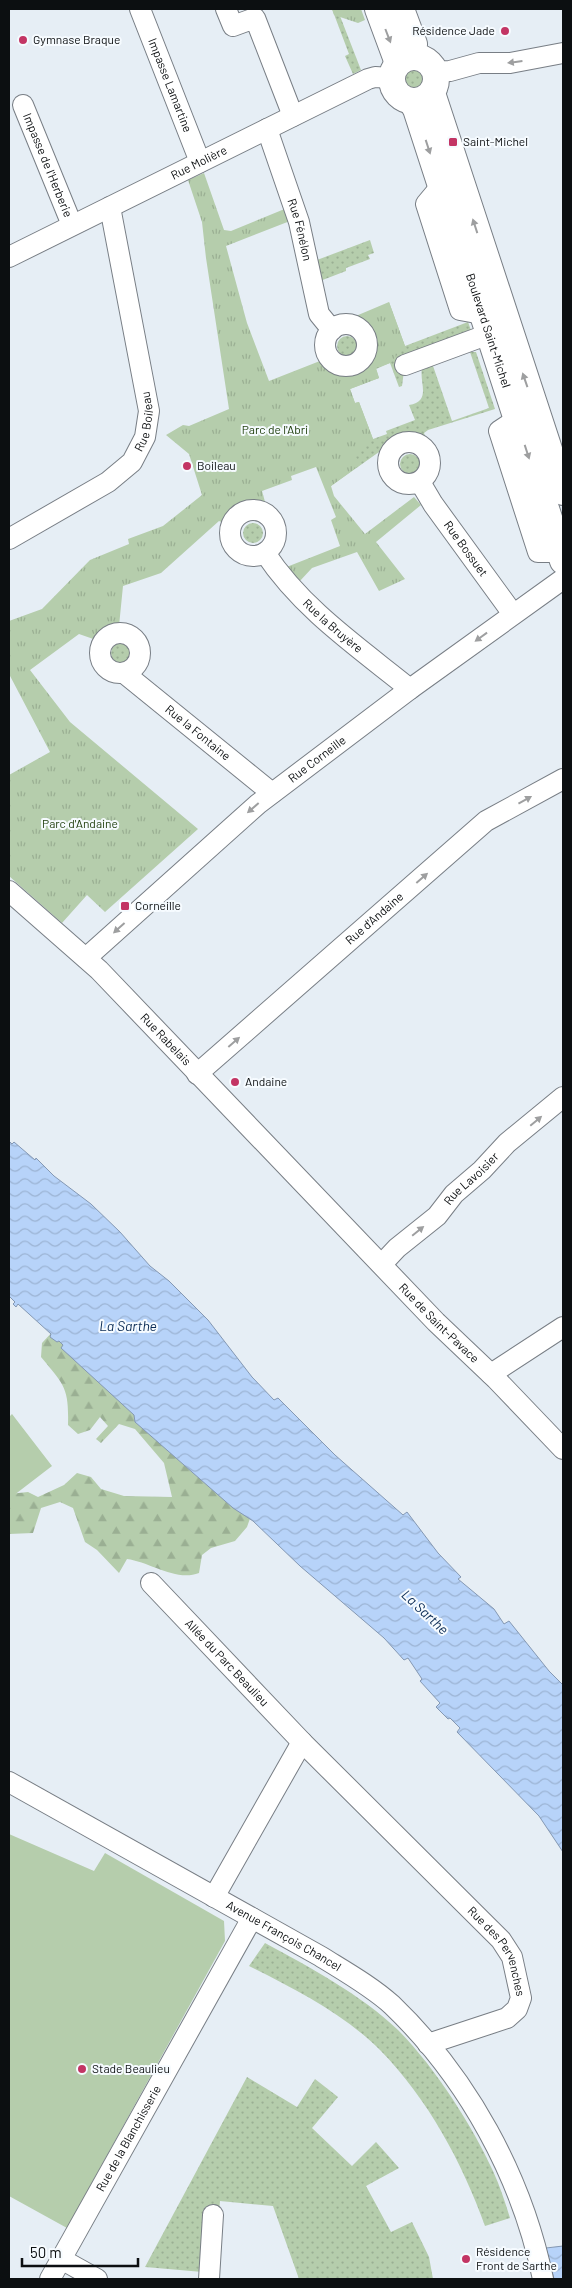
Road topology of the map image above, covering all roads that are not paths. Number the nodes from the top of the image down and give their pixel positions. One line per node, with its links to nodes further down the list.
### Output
1 (140, 9): 11 (street, Impasse Lamartine)
2 (226, 9): 9 (street)
3 (378, 9): 6 (main road, one-way to 6)
4 (401, 9): 6 (main road)
5 (563, 53): 7 (street, one-way to 7)
6 (401, 66): 7 (main road); 7 (main road); 9 (street, Rue Molière)
7 (426, 89): 15 (main road, Boulevard Saint-Michel, one-way to 15); 19 (main road, Boulevard Saint-Michel, one-way to 7)
8 (23, 105): 13 (street, Impasse de l'Herberie)
9 (293, 116): 10 (street, Rue Molière)
10 (267, 129): 11 (street, Rue Molière); 16 (street, Rue Fénélon)
11 (200, 162): 12 (street, Rue Molière)
12 (110, 207): 13 (street, Rue Molière); 20 (street, Rue Boileau)
13 (72, 226): 14 (street, Rue Molière)
14 (9, 257)
15 (486, 324): 17 (street); 22 (main road, Boulevard Saint-Michel)
16 (332, 330)
17 (405, 365)
18 (420, 482): 24 (street, Rue Bossuet)
19 (563, 492)
20 (9, 539)
21 (265, 553): 26 (street, Rue la Bruyère)
22 (562, 557)
23 (563, 579): 24 (street, Rue Corneille)
24 (513, 614): 26 (street, Rue Corneille, one-way to 26)
25 (124, 673): 28 (street, Rue la Fontaine)
26 (410, 689): 28 (street, Rue Corneille)
27 (563, 779): 31 (street, Rue d'Andaine, one-way to 27)
28 (272, 793): 30 (street, Rue Corneille, one-way to 30)
29 (9, 890): 30 (street, Rue Rabelais)
30 (86, 958): 31 (street, Rue Rabelais)
31 (197, 1074): 33 (street, Rue Rabelais)
32 (563, 1097): 34 (street, Rue Lavoisier, one-way to 32)
33 (315, 1197): 34 (street, Rue de Saint-Pavace)
34 (382, 1264): 36 (street, Rue de Saint-Pavace)
35 (563, 1327): 36 (street)
36 (491, 1374): 37 (street, Rue de Saint-Pavace)
37 (563, 1449)
38 (151, 1583): 39 (street, Allée du Parc Beaulieu)
39 (302, 1742): 41 (street, Allée du Parc Beaulieu); 42 (street)
40 (9, 1782): 42 (street, Avenue François Chancel)
41 (390, 1832): 44 (street, Rue des Pervenches)
42 (214, 1897): 43 (street, Avenue François Chancel)
43 (252, 1918): 44 (street, Avenue François Chancel); 46 (street, Rue de la Blanchisserie)
44 (428, 2044): 50 (street, Avenue François Chancel)
45 (213, 2215): 49 (street)
46 (61, 2259): 47 (street, Rue de la Blanchisserie); 48 (street)
47 (50, 2279)
48 (97, 2279)
49 (208, 2279)
50 (543, 2279)

